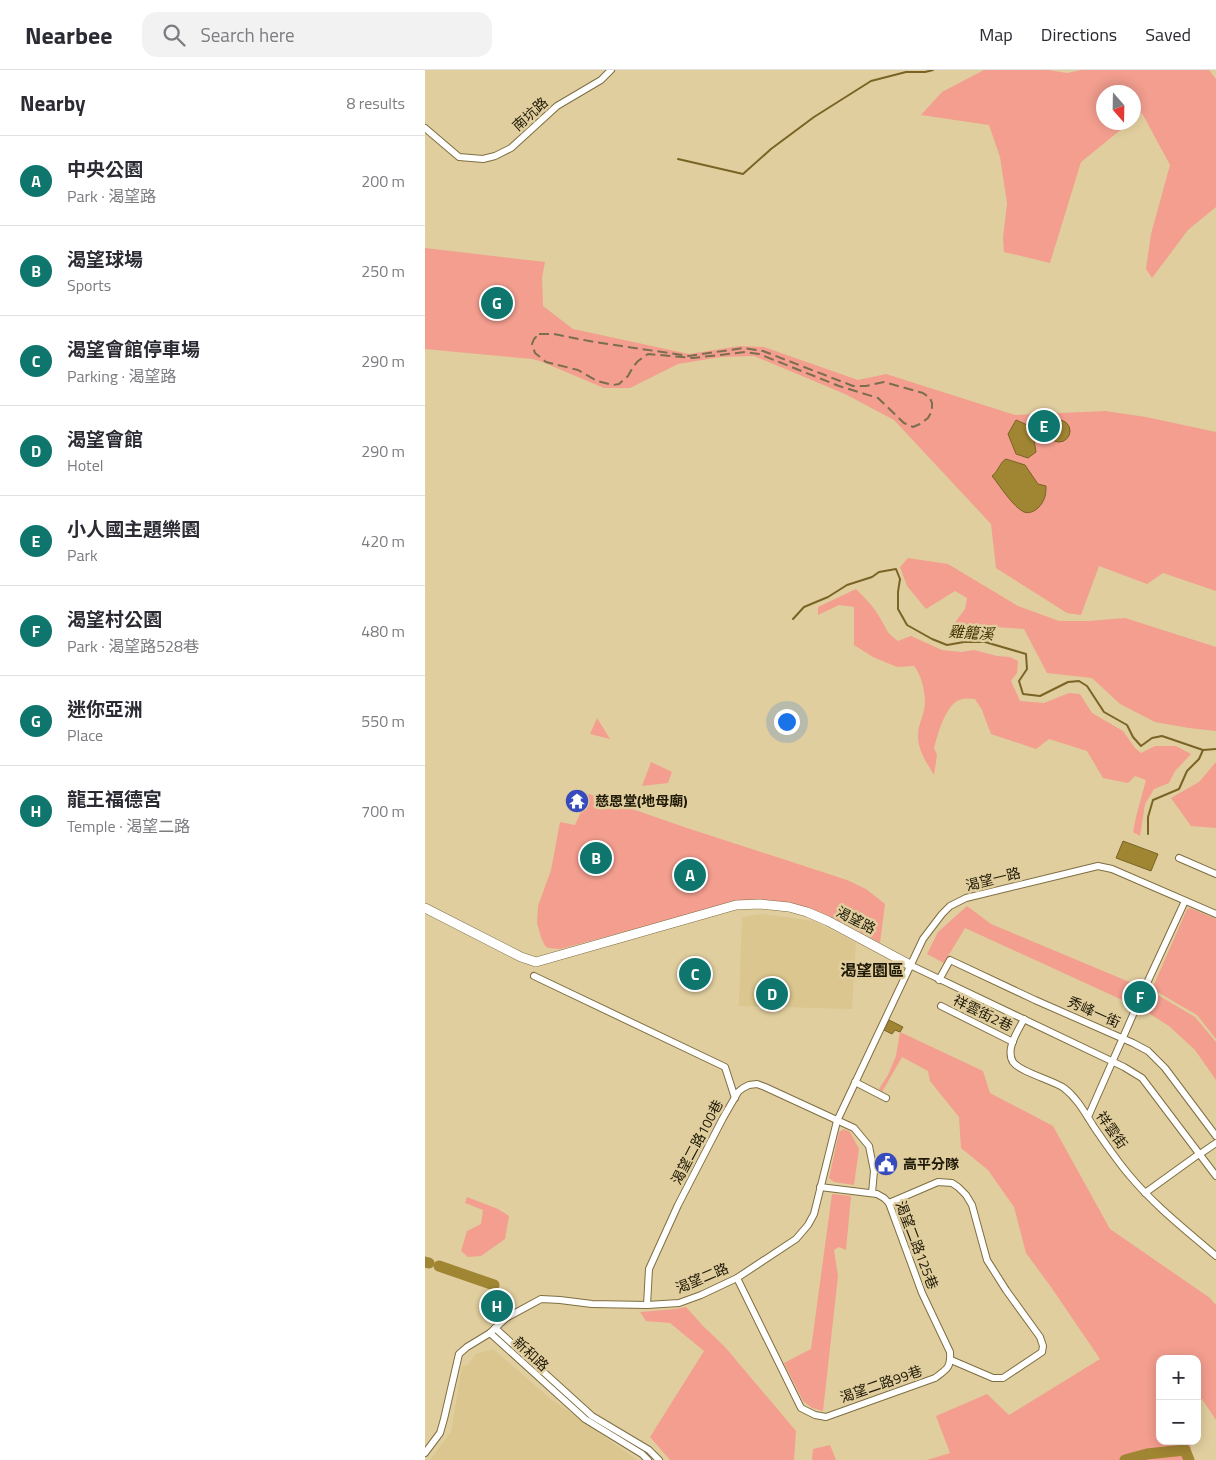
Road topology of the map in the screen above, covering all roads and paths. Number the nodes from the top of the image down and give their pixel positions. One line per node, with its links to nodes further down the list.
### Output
1 (611, 70): 2 (street, 南坑路)
2 (425, 128)
3 (1179, 858): 4 (street)
4 (1216, 874)
5 (1061, 875): 6 (street); 7 (street, 渴望一路); 10 (street, 渴望一路)
6 (1057, 883)
7 (1185, 901): 9 (street, 渴望一路); 13 (street)
8 (425, 908): 10 (street, 渴望路)
9 (1216, 914)
10 (910, 965): 12 (street, 渴望路); 20 (street, 渴望一路)
11 (534, 976): 21 (street)
12 (939, 980): 16 (street, 渴望路); 17 (street, 秀峰一街)
13 (1147, 983)
14 (1143, 992): 17 (street)
15 (941, 1006): 18 (street, 祥雲街2巷)
16 (1024, 1020): 18 (street); 19 (street, 渴望路)
17 (1123, 1038): 19 (street); 25 (street, 秀峰一街)
18 (1013, 1042): 23 (street, 祥雲街)
19 (1112, 1061): 23 (street); 27 (street, 渴望路)
20 (855, 1082): 22 (street); 24 (street, 渴望一路)
21 (735, 1098): 24 (street, 渴望二路100巷); 35 (street, 渴望二路100巷)
22 (886, 1098)
23 (1088, 1117): 31 (street, 祥雲街)
24 (837, 1120): 29 (street, 渴望二路); 30 (street, 渴望二路100巷)
25 (1216, 1136)
26 (1216, 1143): 27 (street)
27 (1199, 1154): 28 (street, 渴望路); 31 (street)
28 (1216, 1176)
29 (820, 1187): 30 (street, 渴望二路125巷); 34 (street, 渴望二路)
30 (872, 1193): 32 (street, 渴望二路125巷)
31 (1145, 1193): 33 (street, 祥雲街)
32 (889, 1203): 37 (street, 渴望二路125巷); 37 (street)
33 (1216, 1256)
34 (737, 1278): 35 (street, 渴望二路); 37 (street, 渴望二路99巷)
35 (647, 1305): 36 (street, 渴望二路)
36 (493, 1330): 38 (street); 39 (street, 新和路); 40 (street, 新和路)
37 (951, 1360)
38 (425, 1453)
39 (649, 1460)
40 (659, 1460)

